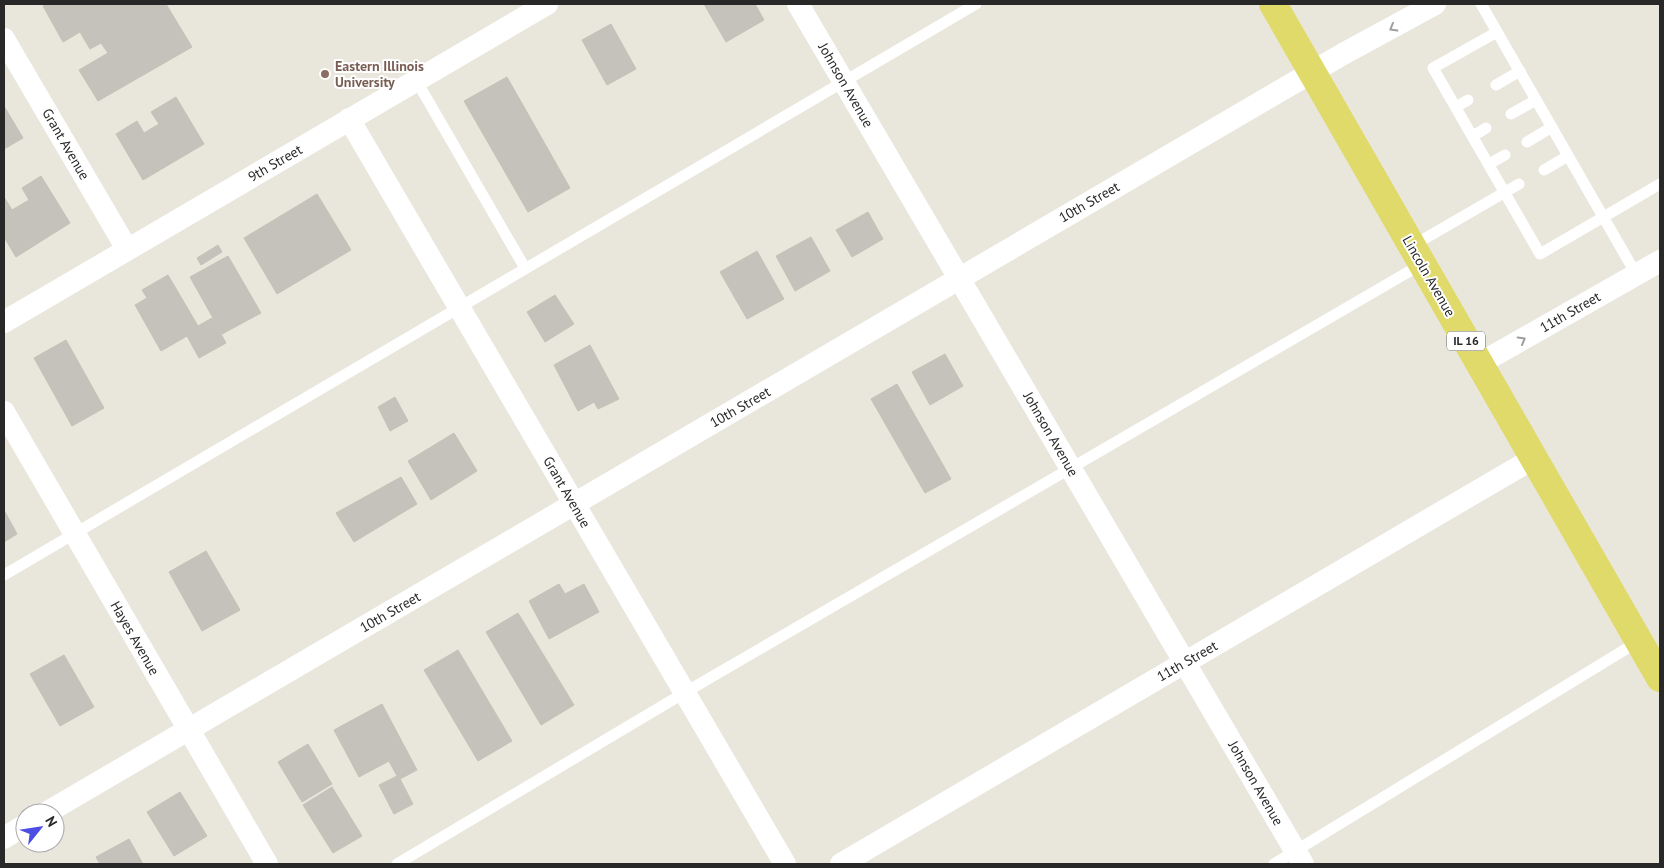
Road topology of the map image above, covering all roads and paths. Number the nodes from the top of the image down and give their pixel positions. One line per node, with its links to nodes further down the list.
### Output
1 (546, 4): 11 (street, 9th Street)
2 (798, 4): 12 (street, Johnson Avenue)
3 (976, 4): 12 (lane)
4 (1273, 4): 10 (main road, Lincoln Avenue / IL 16)
5 (1435, 4): 10 (street, 10th Street, one-way to 10)
6 (1481, 4): 7 (lane)
7 (1497, 32): 9 (lane); 16 (lane)
8 (4, 39): 31 (street, Grant Avenue)
9 (1520, 71): 13 (lane); 15 (lane)
10 (1312, 72): 32 (main road, Lincoln Avenue / IL 16); 36 (street, 10th Street)
11 (416, 80): 18 (street, 9th Street); 34 (lane)
12 (844, 82): 34 (lane); 36 (street, Johnson Avenue)
13 (1496, 85)
14 (1468, 100): 16 (lane)
15 (1536, 100): 17 (lane); 19 (lane)
16 (1456, 107): 21 (lane)
17 (1511, 114)
18 (349, 119): 31 (street, 9th Street); 37 (street, Grant Avenue)
19 (1552, 127): 22 (lane); 24 (lane)
20 (1486, 128): 21 (lane)
21 (1473, 136): 25 (lane)
22 (1528, 142)
23 (1505, 155): 25 (lane)
24 (1568, 156): 26 (lane); 30 (lane)
25 (1489, 164): 29 (lane)
26 (1544, 170)
27 (1519, 184): 29 (lane)
28 (1660, 184): 30 (lane)
29 (1505, 192): 30 (lane); 32 (lane)
30 (1603, 217): 35 (lane)
31 (128, 249): 38 (street, 9th Street)
32 (1417, 255): 39 (main road, Lincoln Avenue / IL 16); 42 (lane)
33 (1660, 261): 35 (street, 11th Street)
34 (525, 268): 37 (lane)
35 (1636, 274): 39 (street, 11th Street, one-way to 35)
36 (959, 278): 42 (street, Johnson Avenue); 43 (street, 10th Street)
37 (458, 307): 43 (street, Grant Avenue); 44 (lane)
38 (4, 322)
39 (1479, 364): 41 (main road, Lincoln Avenue / IL 16)
40 (4, 412): 44 (street, Hayes Avenue)
41 (1534, 458): 46 (main road, Lincoln Avenue / IL 16); 47 (street, 11th Street)
42 (1072, 469): 47 (street, Johnson Avenue); 49 (lane)
43 (574, 504): 49 (street, Grant Avenue); 50 (street, 10th Street)
44 (74, 533): 45 (lane); 50 (street, Hayes Avenue)
45 (4, 575)
46 (1639, 641): 48 (main road, Lincoln Avenue / IL 16); 54 (lane)
47 (1185, 662): 54 (street, Johnson Avenue); 58 (street, 11th Street)
48 (1660, 678)
49 (684, 693): 56 (lane); 57 (street, Grant Avenue)
50 (188, 730): 51 (street, 10th Street); 55 (street, Hayes Avenue)
51 (63, 803)
52 (15, 831): 53 (street)
53 (4, 838)
54 (1300, 858): 59 (lane)
55 (267, 864)
56 (397, 864)
57 (785, 864)
58 (841, 864)
59 (1274, 864)

